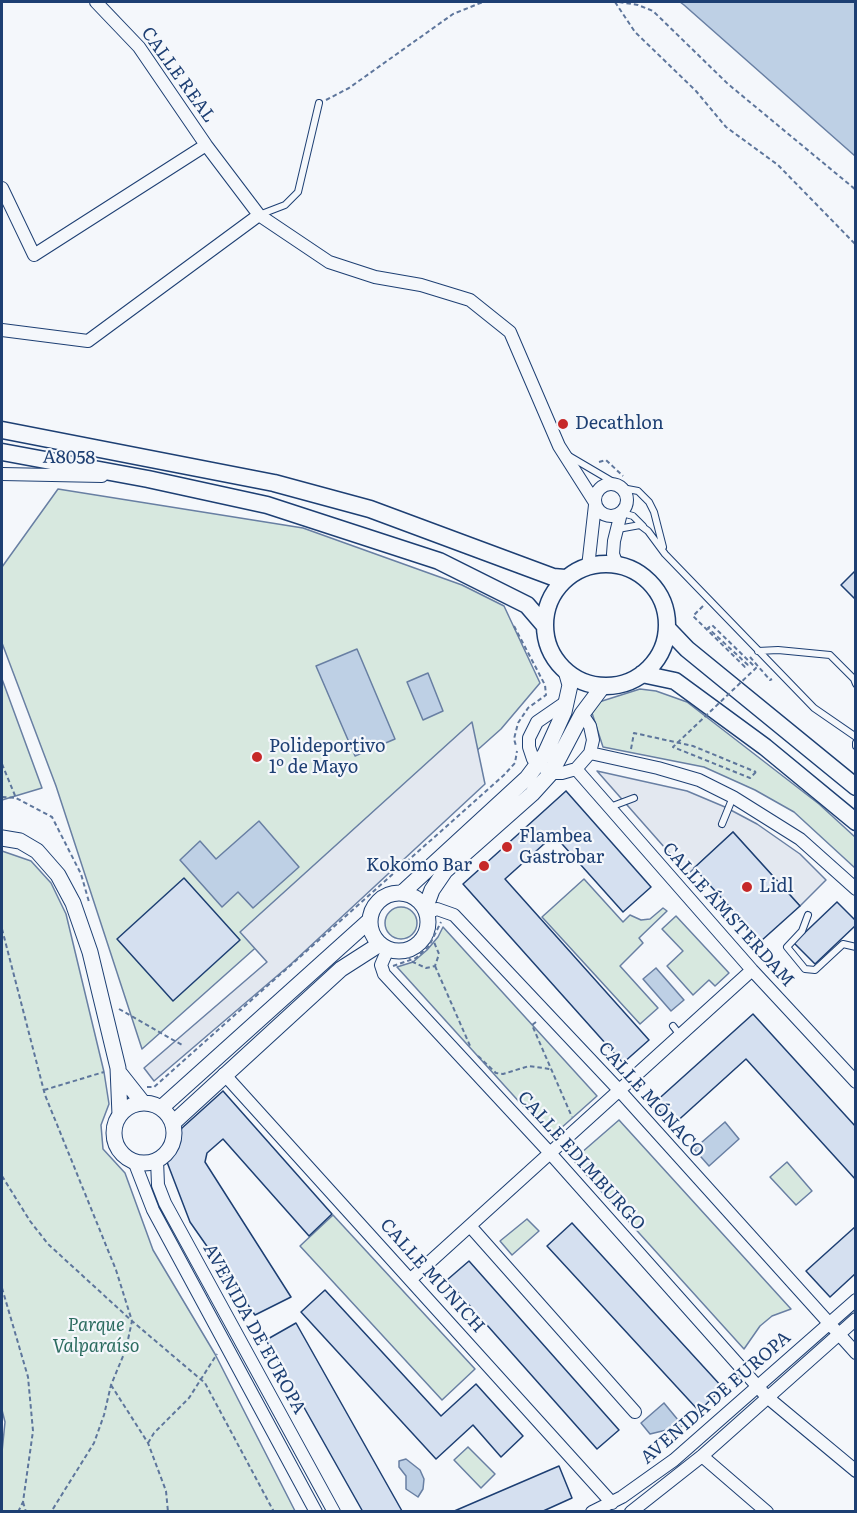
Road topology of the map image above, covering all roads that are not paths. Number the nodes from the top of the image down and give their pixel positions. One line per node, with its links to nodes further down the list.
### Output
1 (96, 2): 3 (street, CALLE REAL)
2 (319, 103): 5 (lane)
3 (206, 145): 4 (street); 5 (street, CALLE REAL)
4 (2, 188)
5 (259, 215): 6 (street); 8 (street, CALLE REAL)
6 (2, 330)
7 (2, 430): 20 (main road)
8 (559, 446): 12 (lane); 13 (street, CALLE REAL)
9 (2, 452): 11 (main road)
10 (2, 474): 11 (street, A8058)
11 (135, 477): 21 (main road)
12 (621, 487): 13 (street); 14 (street); 17 (lane)
13 (594, 503): 14 (street); 19 (street)
14 (621, 513): 15 (street); 16 (lane)
15 (616, 530): 16 (lane); 18 (street)
16 (648, 531): 17 (lane)
17 (665, 554): 23 (lane)
18 (617, 565): 19 (main road); 22 (main road)
19 (588, 567): 20 (main road)
20 (565, 578): 21 (main road)
21 (545, 626): 24 (main road)
22 (667, 628): 25 (main road); 35 (main road)
23 (758, 651): 26 (lane); 30 (lane)
24 (566, 671): 27 (main road); 28 (street)
25 (642, 674): 27 (main road); 39 (main road)
26 (855, 684)
27 (603, 686): 29 (street)
28 (566, 702): 32 (street); 32 (street)
29 (582, 714): 31 (street); 34 (street)
30 (855, 737)
31 (590, 753): 33 (street); 36 (street)
32 (538, 764): 34 (street); 43 (street)
33 (576, 769): 34 (street); 38 (street, CALLE ÁMSTERDAM)
34 (551, 773): 44 (street)
35 (855, 787)
36 (733, 797): 40 (lane); 42 (street)
37 (634, 798): 38 (lane)
38 (609, 808): 49 (street, CALLE ÁMSTERDAM)
39 (855, 822)
40 (722, 824)
41 (2, 838): 50 (street)
42 (855, 889)
43 (402, 893): 44 (street); 46 (street)
44 (425, 911): 48 (street); 53 (street, CALLE MÓNACO)
45 (808, 915): 47 (lane)
46 (370, 920): 48 (street); 55 (street)
47 (855, 947)
48 (395, 951): 51 (street); 58 (street, CALLE EDIMBURGO)
49 (752, 970): 52 (street, CALLE ÁMSTERDAM); 53 (street)
50 (119, 1071): 54 (street); 56 (street)
51 (224, 1074): 57 (street); 62 (street, CALLE MUNICH)
52 (855, 1083)
53 (619, 1090): 58 (street); 65 (street, CALLE MÓNACO)
54 (143, 1103): 55 (street); 56 (street)
55 (161, 1108): 57 (street)
56 (120, 1115): 60 (street)
57 (173, 1123): 59 (street)
58 (550, 1153): 61 (street); 68 (street, CALLE EDIMBURGO)
59 (157, 1160): 60 (street); 75 (street, AVENIDA DE EUROPA)
60 (134, 1161): 74 (street, AVENIDA DE EUROPA)
61 (470, 1226): 62 (street); 70 (street)
62 (411, 1279): 73 (street, CALLE MUNICH)
63 (855, 1300): 65 (street, AVENIDA DE EUROPA)
64 (855, 1319): 66 (street, AVENIDA DE EUROPA)
65 (827, 1324): 66 (street, CALLE MÓNACO); 68 (street, AVENIDA DE EUROPA)
66 (837, 1335): 67 (street, CALLE MÓNACO); 69 (street, AVENIDA DE EUROPA)
67 (855, 1353)
68 (756, 1385): 69 (street, CALLE EDIMBURGO); 73 (street, AVENIDA DE EUROPA)
69 (767, 1397): 71 (street, AVENIDA DE EUROPA); 72 (street, CALLE EDIMBURGO)
70 (635, 1412)
71 (702, 1456): 77 (street, AVENIDA DE EUROPA); 78 (street)
72 (855, 1471)
73 (612, 1503): 76 (street, AVENIDA DE EUROPA)
74 (316, 1512)
75 (334, 1512)
76 (592, 1512)
77 (631, 1512)
78 (768, 1512)

